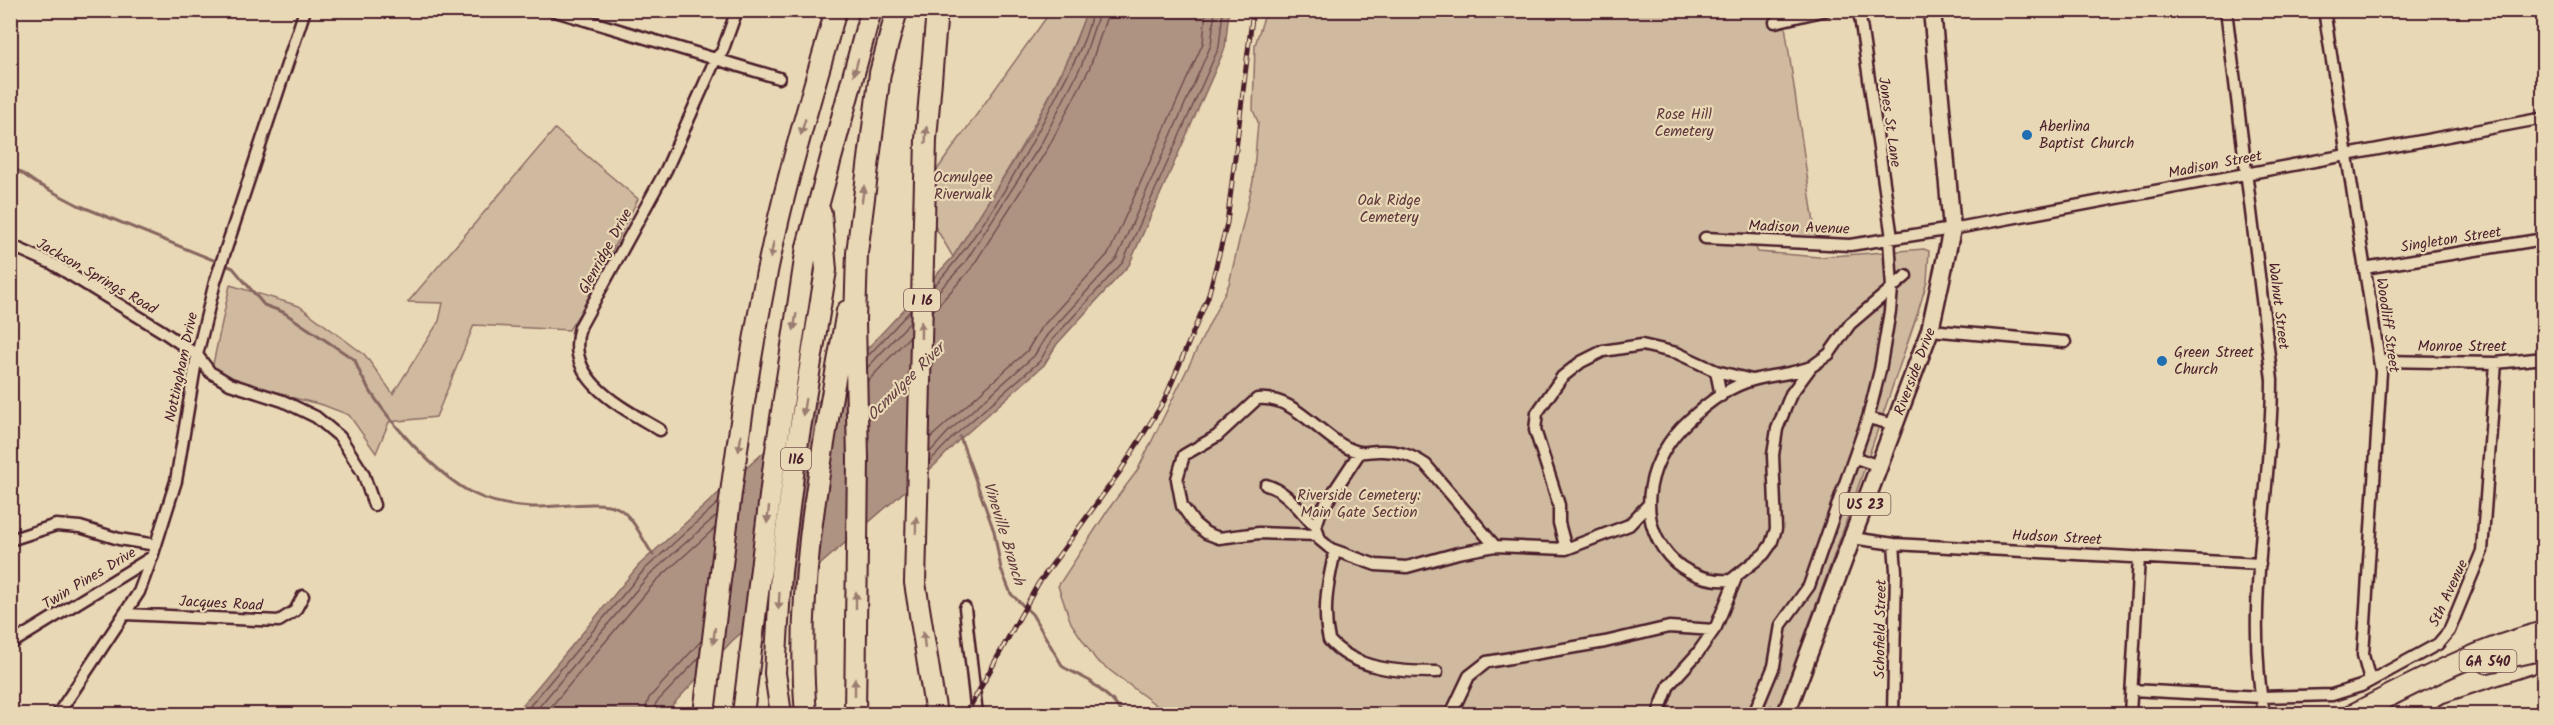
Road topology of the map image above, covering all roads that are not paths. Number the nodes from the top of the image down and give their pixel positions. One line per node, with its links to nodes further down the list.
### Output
1 (305, 10): 31 (street, Nottingham Drive)
2 (552, 10): 14 (street)
3 (736, 10): 14 (street, Glenridge Drive)
4 (836, 10): 81 (highway, one-way to 81)
5 (871, 10): 19 (highway, I16, one-way to 19)
6 (897, 10): 25 (highway, one-way to 6)
7 (937, 10): 79 (highway, I 16, one-way to 7)
8 (1826, 10): 13 (street)
9 (1859, 10): 22 (street, Jones St Lane)
10 (1932, 10): 20 (main road, Riverside Drive / US 23)
11 (2226, 10): 18 (street, Walnut Street)
12 (2324, 10): 17 (street, Woodliff Street)
13 (1775, 22)
14 (716, 58): 15 (street); 43 (street, Glenridge Drive)
15 (778, 78)
16 (2544, 118): 17 (street, Madison Street)
17 (2348, 155): 18 (street, Madison Street); 26 (street, Woodliff Street)
18 (2246, 174): 20 (street, Madison Street); 63 (street, Walnut Street)
19 (821, 204): 82 (highway, one-way to 82); 83 (highway, I16, one-way to 83)
20 (1952, 229): 22 (street, Madison Street); 29 (main road, Riverside Drive / US 23)
21 (1705, 238): 22 (street, Madison Avenue)
22 (1891, 238): 28 (street, Jones St Lane)
23 (2544, 239): 26 (street, Singleton Street)
24 (10, 245): 31 (street, Jackson Springs Road)
25 (856, 252): 84 (highway); 85 (highway, one-way to 25)
26 (2364, 268): 33 (street, Woodliff Street)
27 (1906, 276): 28 (street)
28 (1892, 288): 35 (street); 41 (street, Jones St Lane)
29 (1930, 330): 30 (street); 42 (main road, Riverside Drive / US 23)
30 (2065, 342)
31 (197, 355): 48 (street, Jackson Springs Road); 57 (street, Nottingham Drive)
32 (2544, 358): 34 (street, Monroe Street)
33 (2380, 361): 34 (street, Monroe Street); 74 (street, Woodliff Street)
34 (2496, 363): 74 (street, 5th Avenue)
35 (1811, 367): 37 (street); 39 (street)
36 (1716, 371): 38 (street); 40 (street); 59 (street)
37 (1780, 377): 38 (street); 39 (street)
38 (1752, 380): 40 (street)
39 (1791, 394): 64 (street)
40 (1721, 396): 49 (street)
41 (1868, 418): 42 (street); 45 (street, Jones St Lane)
42 (1895, 425): 46 (main road, Riverside Drive / US 23)
43 (660, 430)
44 (1360, 452): 51 (street); 53 (street); 58 (street)
45 (1856, 458): 46 (street); 89 (street, Jones St Lane)
46 (1879, 466): 54 (main road, Riverside Drive / US 23)
47 (1266, 485): 51 (street)
48 (374, 505)
49 (1648, 505): 50 (street); 52 (street)
50 (1632, 523): 52 (street); 59 (street)
51 (1316, 524): 53 (street)
52 (1652, 531): 64 (street)
53 (1318, 535): 60 (street)
54 (1852, 538): 56 (street, Hudson Street); 90 (main road, Riverside Drive / US 23)
55 (10, 540): 57 (street)
56 (1894, 544): 62 (street, Hudson Street); 91 (street, Schofield Street)
57 (156, 545): 61 (street, Nottingham Drive)
58 (1495, 546): 59 (street); 60 (street)
59 (1566, 549)
60 (1335, 551): 72 (street)
61 (152, 557): 67 (street, Nottingham Drive); 70 (street, Twin Pines Drive)
62 (2139, 557): 63 (street, Hudson Street); 76 (street)
63 (2260, 564): 77 (street, Walnut Street)
64 (1736, 578): 68 (street)
65 (303, 596): 67 (street, Jacques Road)
66 (965, 608): 86 (street)
67 (125, 614): 80 (street, Nottingham Drive)
68 (1714, 630): 87 (street); 88 (street)
69 (2544, 632): 73 (highway)
70 (10, 644)
71 (2544, 649): 73 (highway, GA 540)
72 (1437, 672)
73 (2432, 674): 94 (highway, GA 540)
74 (2370, 681): 77 (street, 5th Avenue)
75 (2544, 682): 95 (highway)
76 (2132, 690): 77 (street, 5th Avenue); 92 (street)
77 (2261, 697): 93 (street, Walnut Street)
78 (2544, 698): 96 (highway)
79 (934, 706)
80 (58, 714)
81 (704, 714)
82 (743, 714)
83 (781, 714)
84 (806, 714)
85 (855, 714)
86 (976, 714)
87 (1451, 714)
88 (1658, 714)
89 (1754, 714)
90 (1786, 714)
91 (1893, 714)
92 (2130, 714)
93 (2264, 714)
94 (2354, 714)
95 (2446, 714)
96 (2491, 714)

